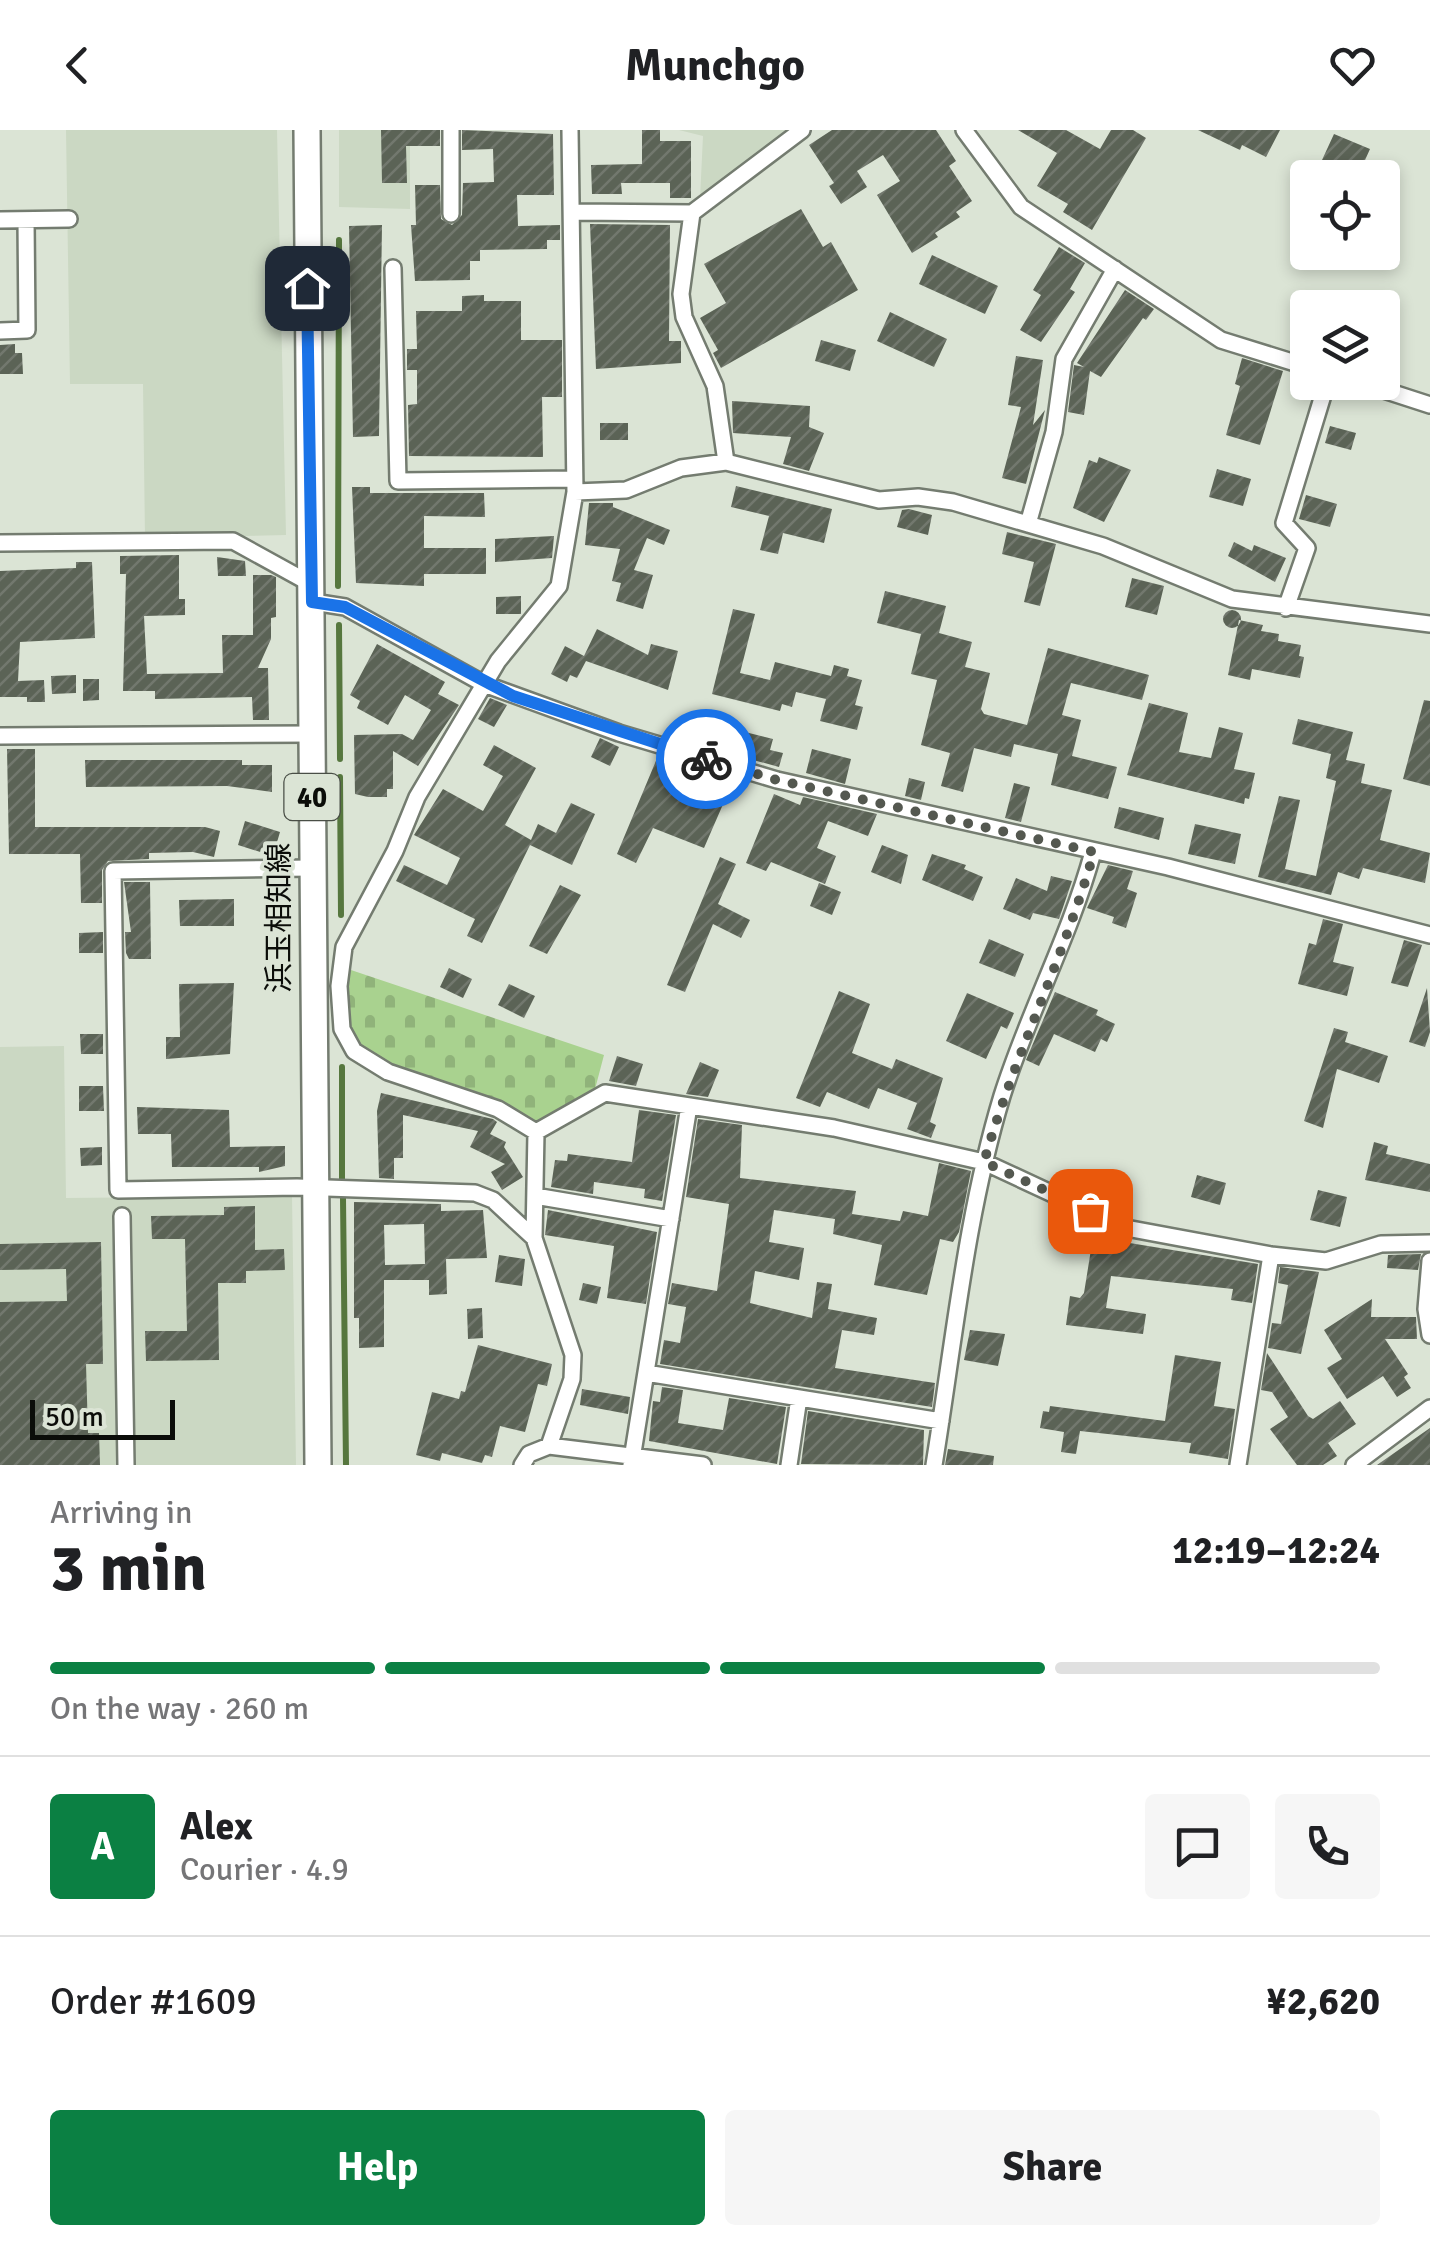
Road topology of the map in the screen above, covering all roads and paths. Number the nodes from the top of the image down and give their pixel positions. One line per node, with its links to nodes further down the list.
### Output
1 (307, 130): 23 (main road, 浜玉相知線 / 40)
2 (450, 130): 8 (street)
3 (570, 130): 6 (street)
4 (802, 130): 7 (street)
5 (964, 130): 13 (street)
6 (572, 212): 7 (street); 20 (street)
7 (692, 213): 19 (street)
8 (451, 214)
9 (0, 220): 10 (street)
10 (26, 220): 11 (street); 14 (street)
11 (69, 220)
12 (393, 268): 20 (street)
13 (1114, 269): 15 (street); 21 (street)
14 (0, 331)
15 (1290, 361)
16 (1400, 395): 18 (street)
17 (1321, 400): 24 (street)
18 (1430, 404)
19 (726, 462): 20 (street); 21 (street)
20 (574, 485): 26 (street)
21 (1028, 524): 24 (street)
22 (0, 544): 23 (street)
23 (312, 594): 26 (street); 27 (main road, 浜玉相知線 / 40)
24 (1286, 608): 25 (street)
25 (1430, 624)
26 (484, 684): 29 (street); 33 (street)
27 (312, 734): 28 (street); 30 (main road, 浜玉相知線 / 40)
28 (1, 736)
29 (1094, 852): 31 (street); 34 (street)
30 (311, 868): 35 (main road, 浜玉相知線 / 40); 35 (street)
31 (1430, 936)
32 (690, 1106): 33 (street); 34 (street); 38 (street)
33 (536, 1132): 36 (street)
34 (984, 1162): 41 (street); 47 (street)
35 (314, 1191): 39 (street); 51 (main road, 浜玉相知線 / 40)
36 (535, 1196): 38 (street); 39 (street)
37 (122, 1216): 50 (street)
38 (671, 1219): 44 (street)
39 (534, 1238): 48 (street)
40 (1430, 1242): 41 (street)
41 (1271, 1255): 56 (street)
42 (1430, 1262): 43 (street)
43 (1430, 1335)
44 (646, 1373): 45 (street); 49 (street)
45 (799, 1398): 47 (street); 54 (street)
46 (1430, 1408): 57 (street)
47 (941, 1421): 55 (street)
48 (549, 1446): 49 (street); 52 (street)
49 (632, 1460): 53 (street)
50 (126, 1465)
51 (318, 1465)
52 (522, 1465)
53 (704, 1465)
54 (789, 1465)
55 (934, 1465)
56 (1238, 1465)
57 (1354, 1465)

